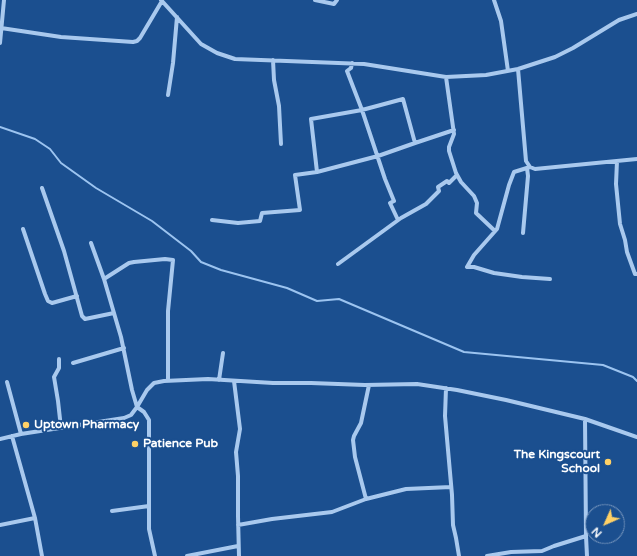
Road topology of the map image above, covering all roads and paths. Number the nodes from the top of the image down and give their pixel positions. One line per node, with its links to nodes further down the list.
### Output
1 (4, 0): 8 (street)
2 (316, 0): 3 (street)
3 (337, 0)
4 (494, 0): 13 (street)
5 (161, 1): 7 (street); 8 (street)
6 (637, 14): 12 (street)
7 (177, 17): 10 (street); 15 (street)
8 (1, 26): 9 (street)
9 (0, 43)
10 (273, 60): 11 (street); 19 (street)
11 (352, 63): 14 (street); 16 (street)
12 (518, 69): 13 (street); 23 (street)
13 (508, 71): 14 (street)
14 (446, 77): 17 (street)
15 (168, 94)
16 (362, 110): 18 (street); 20 (street); 24 (street)
17 (454, 130): 18 (street); 25 (street)
18 (415, 143): 20 (street)
19 (281, 144)
20 (378, 156): 24 (street); 28 (street)
21 (637, 159): 22 (street)
22 (617, 161): 23 (street); 34 (street)
23 (529, 168): 30 (street); 31 (street)
24 (317, 172): 27 (street)
25 (457, 175): 28 (street); 30 (street)
26 (42, 188): 37 (street)
27 (212, 220)
28 (398, 220): 33 (street)
29 (23, 229): 37 (street)
30 (495, 231): 36 (street)
31 (523, 233)
32 (90, 243): 35 (street)
33 (338, 264)
34 (637, 274)
35 (104, 279): 38 (street); 43 (street)
36 (550, 279)
37 (77, 296): 38 (street)
38 (114, 313): 39 (street)
39 (124, 348): 42 (street); 49 (street)
40 (223, 353): 44 (street)
41 (59, 359): 51 (street)
42 (73, 364)
43 (168, 380): 44 (street); 49 (street)
44 (219, 380): 45 (street)
45 (234, 381): 47 (street); 63 (street)
46 (7, 382): 52 (street)
47 (369, 385): 48 (street); 57 (street)
48 (446, 388): 50 (street); 56 (street)
49 (138, 407): 51 (street); 59 (street)
50 (584, 419): 54 (street); 58 (street)
51 (61, 428): 52 (street)
52 (21, 434): 53 (street)
53 (12, 436): 55 (street); 61 (street)
54 (637, 437)
55 (0, 439)
56 (451, 487): 57 (street); 71 (street)
57 (366, 499): 63 (street)
58 (585, 504)
59 (149, 506): 60 (street); 68 (street)
60 (112, 511)
61 (35, 518): 62 (street); 67 (street)
62 (0, 525)
63 (238, 525): 66 (street)
64 (585, 536): 72 (street)
65 (586, 544): 73 (street)
66 (238, 546): 69 (street); 70 (street)
67 (42, 556)
68 (154, 556)
69 (187, 556)
70 (239, 556)
71 (459, 556)
72 (487, 556)
73 (587, 556)

